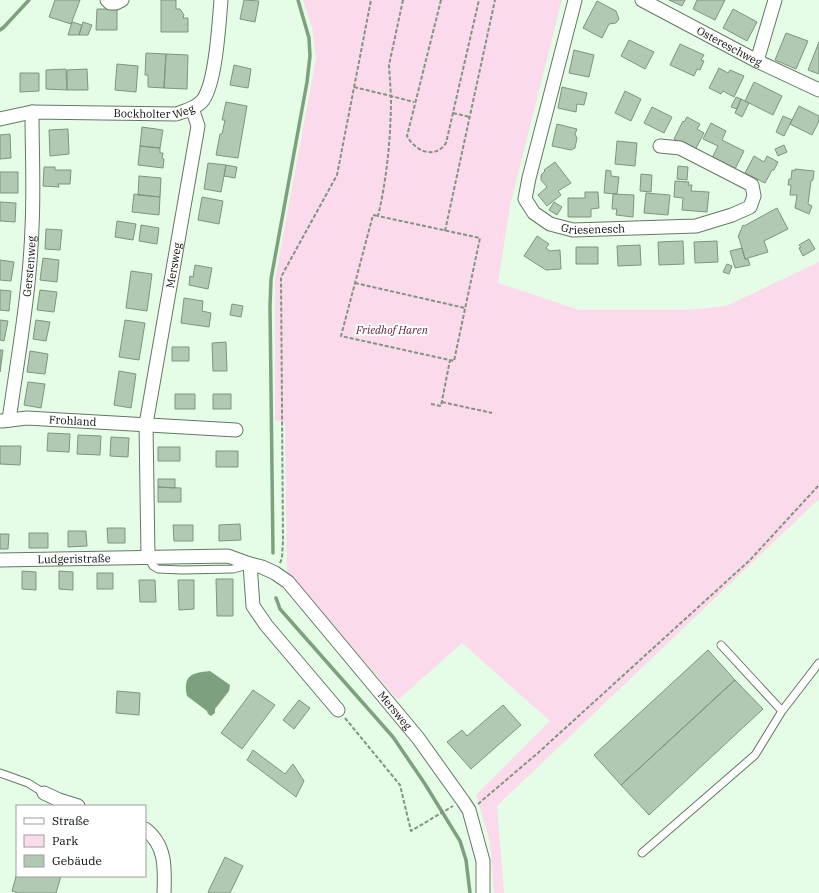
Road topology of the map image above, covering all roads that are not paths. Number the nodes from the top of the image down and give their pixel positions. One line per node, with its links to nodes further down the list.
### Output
1 (107, 0): 2 (street)
2 (122, 0)
3 (221, 0): 9 (street, Bockholter Weg)
4 (575, 0): 12 (street, Griesenesch)
5 (642, 0): 7 (street, Ostereschweg)
6 (775, 0): 7 (street)
7 (757, 61): 8 (street, Ostereschweg)
8 (819, 90)
9 (192, 108): 10 (street, Bockholter Weg); 14 (street, Mersweg)
10 (32, 112): 11 (street, Bockholter Weg); 13 (street, Gerstenweg)
11 (0, 119)
12 (660, 146)
13 (4, 421): 14 (street, Frohland)
14 (146, 424): 15 (street); 16 (street, Mersweg)
15 (236, 430)
16 (148, 558): 17 (street, Ludgeristraße); 18 (street, Mersweg)
17 (0, 560)
18 (250, 564): 21 (street); 29 (street, Mersweg)
19 (721, 645): 22 (lane)
20 (819, 663): 22 (lane)
21 (338, 710)
22 (782, 711): 27 (lane)
23 (0, 773): 24 (lane)
24 (44, 793): 25 (street)
25 (75, 805)
26 (146, 830): 28 (street)
27 (642, 853)
28 (164, 893)
29 (483, 893)

